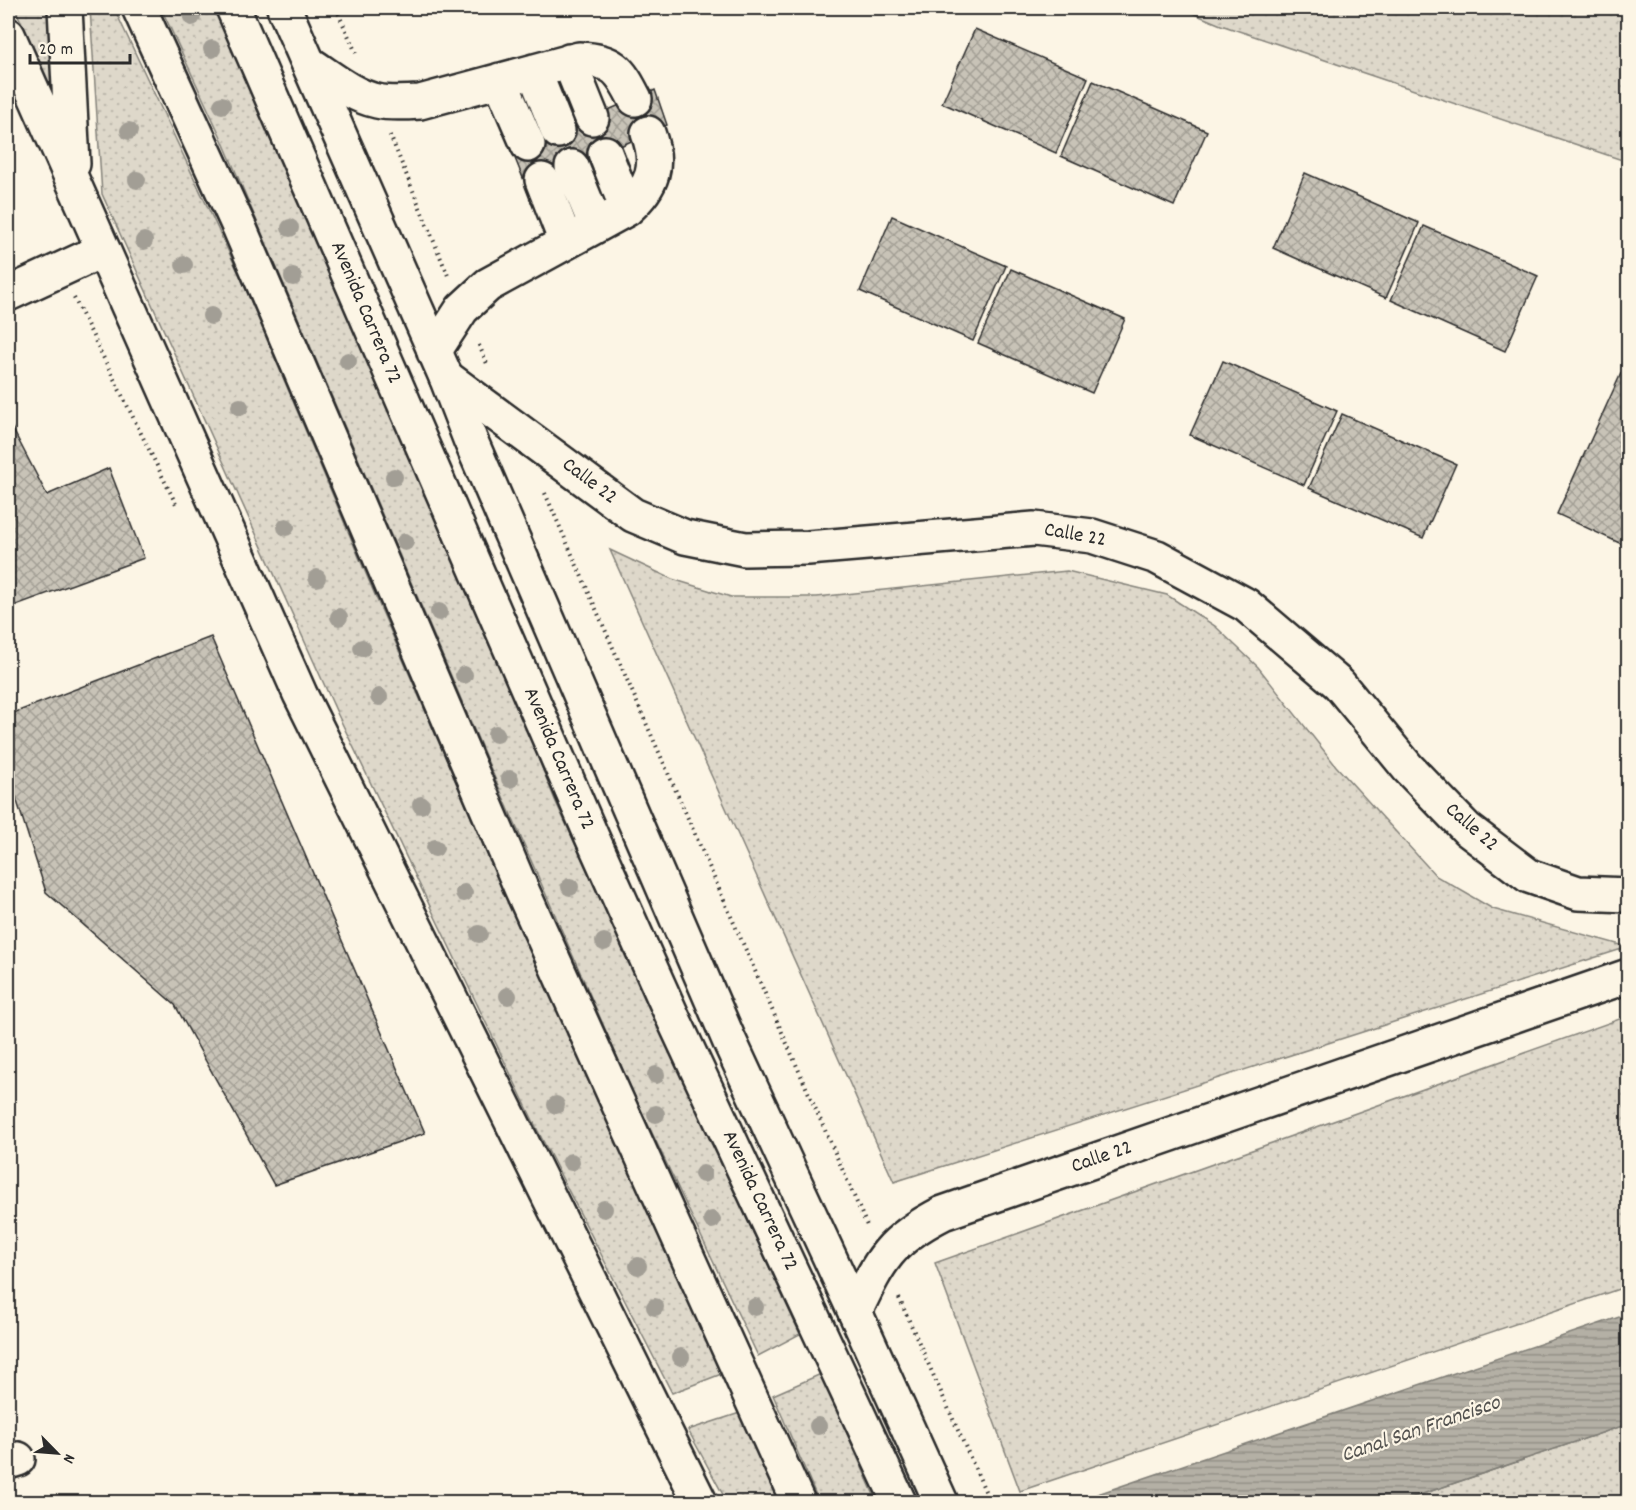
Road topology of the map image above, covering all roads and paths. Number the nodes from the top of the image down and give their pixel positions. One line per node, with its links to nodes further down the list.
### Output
1 (65, 8): 20 (main road)
2 (139, 8): 39 (main road)
3 (233, 8): 35 (main road, Avenida Carrera 72)
4 (284, 8): 8 (main road, Avenida Carrera 72)
5 (336, 8): 12 (path)
6 (8, 35): 20 (main road)
7 (569, 61): 9 (main road); 11 (main road); 13 (main road)
8 (310, 64): 12 (main road); 28 (main road, Avenida Carrera 72)
9 (534, 71): 10 (main road); 14 (main road)
10 (500, 80): 12 (main road); 16 (main road)
11 (635, 99)
12 (376, 101): 27 (path)
13 (592, 118)
14 (558, 131)
15 (648, 133): 21 (main road)
16 (528, 145)
17 (605, 153): 21 (main road)
18 (572, 167): 22 (main road)
19 (542, 180): 23 (main road)
20 (74, 183): 24 (main road)
21 (627, 209): 22 (main road)
22 (596, 226): 23 (main road)
23 (566, 242): 27 (main road)
24 (103, 250): 25 (main road); 38 (main road)
25 (60, 270): 26 (main road); 31 (path)
26 (8, 294)
27 (462, 309): 28 (main road); 29 (path)
28 (440, 364): 32 (main road, Calle 22); 33 (main road, Avenida Carrera 72)
29 (489, 368)
30 (540, 482): 36 (path)
31 (171, 494)
32 (1629, 895)
33 (688, 943): 35 (main road); 37 (main road, Avenida Carrera 72)
34 (1629, 976): 36 (main road, Calle 22)
35 (674, 1020): 40 (main road, Avenida Carrera 72)
36 (882, 1259): 37 (main road, Calle 22); 42 (path)
37 (855, 1312): 41 (main road, Avenida Carrera 72)
38 (700, 1503)
39 (798, 1503)
40 (899, 1503)
41 (941, 1503)
42 (990, 1503)

